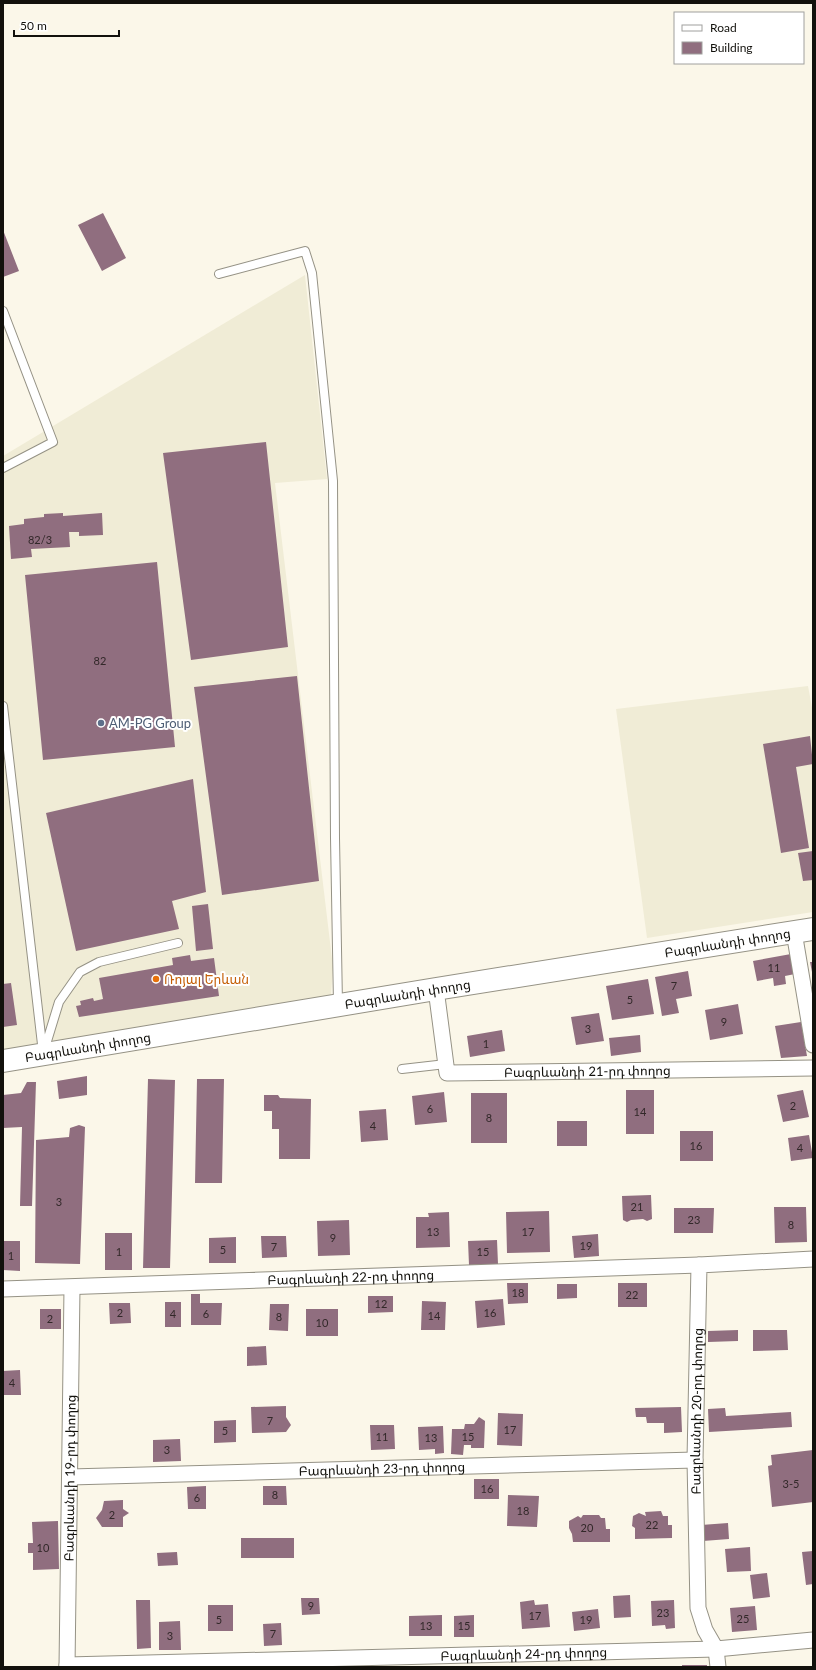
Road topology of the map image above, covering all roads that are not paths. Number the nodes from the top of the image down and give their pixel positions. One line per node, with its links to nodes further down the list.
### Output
1 (220, 274): 8 (lane)
2 (3, 311): 3 (lane)
3 (3, 468)
4 (3, 706): 10 (lane)
5 (803, 930): 7 (main road, Բագրևանդի փողոց); 9 (street)
6 (178, 943): 10 (lane)
7 (436, 989): 8 (main road, Բագրևանդի փողոց); 12 (street)
8 (338, 1005): 10 (main road, Բագրևանդի փողոց)
9 (813, 1046)
10 (44, 1054): 11 (main road, Բագրևանդի փողոց)
11 (3, 1061)
12 (446, 1064): 13 (street, Բագրևանդի 21-րդ փողոց); 14 (lane)
13 (813, 1068)
14 (402, 1069)
15 (813, 1259): 16 (street)
16 (699, 1265): 17 (street, Բագրևանդի 22-րդ փողոց); 19 (street, Բագրևանդի 20-րդ փողոց)
17 (72, 1288): 18 (street, Բագրևանդի 22-րդ փողոց); 20 (street, Բագրևանդի 19-րդ փողոց)
18 (3, 1289)
19 (695, 1460): 20 (street, Բագրևանդի 23-րդ փողոց); 22 (street, Բագրևանդի 20-րդ փողոց)
20 (70, 1477): 23 (street, Բագրևանդի 19-րդ փողոց)
21 (813, 1640): 22 (street, Բագրևանդի 24-րդ փողոց)
22 (716, 1649): 23 (street, Բագրևանդի 24-րդ փողոց); 24 (street, Բագրևանդի 20-րդ փողոց)
23 (67, 1666)
24 (718, 1667)

